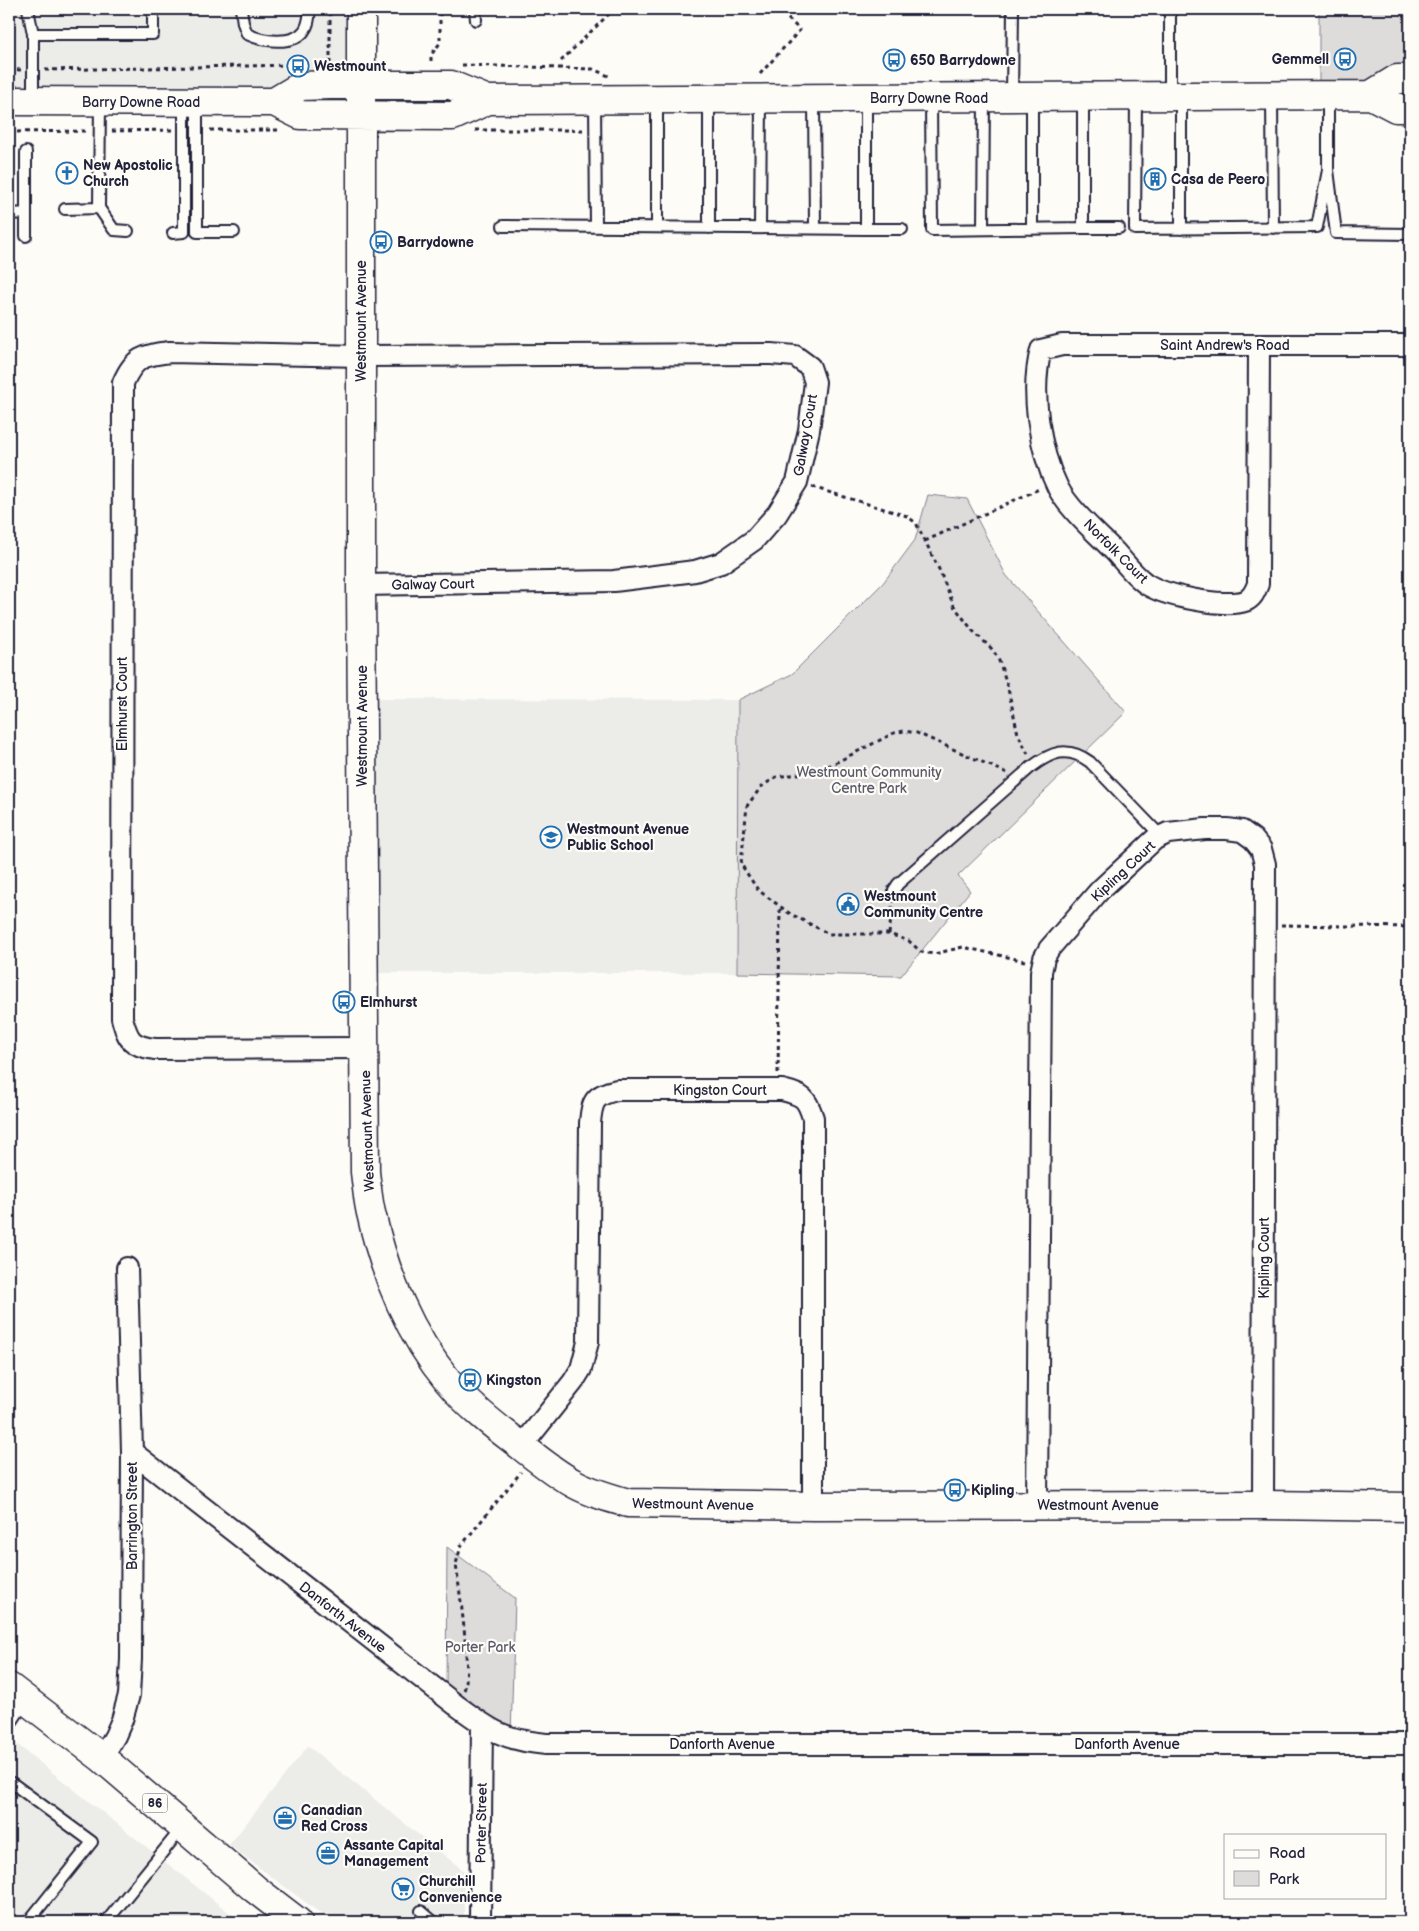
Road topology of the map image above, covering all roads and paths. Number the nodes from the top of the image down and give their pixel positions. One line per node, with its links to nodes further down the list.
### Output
1 (28, 9): 13 (lane)
2 (153, 9): 13 (lane)
3 (241, 9): 4 (lane)
4 (310, 9)
5 (360, 9): 17 (street, Westmount Avenue)
6 (440, 9): 14 (path)
7 (476, 9): 12 (lane)
8 (614, 9): 15 (path)
9 (778, 9): 18 (path)
10 (1013, 9): 22 (lane)
11 (1170, 9): 25 (lane)
12 (476, 20)
13 (33, 34): 34 (lane)
14 (431, 61)
15 (561, 62)
16 (1410, 79): 21 (street)
17 (360, 85): 32 (street, Barry Downe Road); 37 (street, Barry Downe Road); 39 (street, Westmount Avenue)
18 (760, 87): 30 (street, Barry Downe Road); 31 (street, Barry Downe Road); 50 (lane)
19 (1272, 96): 20 (street, Barry Downe Road); 25 (street, Barry Downe Road); 54 (lane)
20 (1328, 96): 21 (street, Barry Downe Road); 41 (lane)
21 (1371, 96): 38 (street, Barry Downe Road)
22 (1022, 97): 23 (street, Barry Downe Road); 28 (street, Barry Downe Road); 58 (lane)
23 (1083, 97): 24 (street, Barry Downe Road); 52 (lane)
24 (1136, 97): 25 (street, Barry Downe Road); 59 (lane)
25 (1176, 97): 59 (lane)
26 (866, 98): 27 (street, Barry Downe Road); 31 (street, Barry Downe Road); 55 (lane)
27 (931, 98): 28 (street, Barry Downe Road); 57 (lane)
28 (984, 98): 57 (lane)
29 (657, 99): 30 (street, Barry Downe Road); 33 (street, Barry Downe Road); 48 (lane)
30 (710, 99): 49 (lane)
31 (814, 99): 51 (lane)
32 (488, 100): 33 (street, Barry Downe Road); 39 (street, Barry Downe Road)
33 (595, 100): 47 (lane)
34 (21, 101): 35 (street, Barry Downe Road)
35 (100, 101): 36 (street, Barry Downe Road); 42 (lane)
36 (190, 102): 37 (street, Barry Downe Road); 61 (lane); 62 (lane)
37 (274, 102): 39 (street, Barry Downe Road)
38 (1410, 108)
39 (361, 115): 68 (street, Westmount Avenue)
40 (26, 152): 45 (lane)
41 (1328, 170): 54 (lane); 63 (lane)
42 (99, 208): 43 (lane); 60 (lane)
43 (66, 209)
44 (9, 214): 45 (lane)
45 (26, 214): 64 (lane)
46 (503, 226): 47 (lane)
47 (596, 227): 48 (lane)
48 (657, 227): 49 (lane)
49 (710, 228): 50 (lane)
50 (760, 228): 51 (lane)
51 (815, 228): 55 (lane)
52 (1083, 228): 53 (lane); 58 (lane)
53 (1119, 228)
54 (1273, 228): 59 (lane)
55 (866, 229): 56 (lane)
56 (902, 229)
57 (983, 229): 58 (lane)
58 (1032, 229)
59 (1181, 229)
60 (128, 231)
61 (173, 232)
62 (234, 232)
63 (1410, 234)
64 (26, 236)
65 (1410, 345): 66 (street, Saint Andrew's Road)
66 (1259, 346): 67 (street, Saint Andrew's Road); 70 (street, Norfolk Court)
67 (1041, 350): 70 (street, Norfolk Court)
68 (362, 356): 69 (street, Galway Court); 72 (street, Westmount Avenue); 82 (street, Elmhurst Court)
69 (797, 482): 71 (path); 72 (street, Galway Court)
70 (1056, 482): 71 (path)
71 (925, 541): 73 (path)
72 (361, 585): 82 (street, Westmount Avenue)
73 (1035, 765): 74 (lane); 75 (lane)
74 (1019, 778): 76 (lane); 77 (path)
75 (1161, 836): 78 (street, Kipling Court); 81 (street, Kipling Court)
76 (894, 890): 80 (path)
77 (780, 906): 80 (path); 83 (path)
78 (1265, 925): 79 (path); 87 (street, Kipling Court)
79 (1410, 927)
80 (890, 934): 81 (path)
81 (1043, 965): 89 (street, Kipling Court)
82 (364, 1048): 85 (street, Westmount Avenue)
83 (778, 1090): 85 (street, Kingston Court); 88 (street, Kingston Court)
84 (127, 1268): 86 (street, Barrington Street)
85 (528, 1451): 88 (street, Westmount Avenue); 92 (path)
86 (132, 1452): 92 (street, Danforth Avenue); 95 (street, Barrington Street)
87 (1263, 1505): 89 (street, Westmount Avenue); 90 (street, Westmount Avenue)
88 (813, 1506): 89 (street, Westmount Avenue)
89 (1037, 1506)
90 (1410, 1507)
91 (13, 1700): 95 (street, 86)
92 (456, 1706): 93 (street, Danforth Avenue)
93 (482, 1724): 94 (street, Danforth Avenue); 103 (street, Porter Street)
94 (1410, 1744)
95 (102, 1758): 97 (street, 86)
96 (9, 1787): 99 (lane)
97 (183, 1827): 100 (lane); 101 (street, 86)
98 (421, 1912): 102 (lane)
99 (28, 1922)
100 (106, 1922)
101 (298, 1922)
102 (434, 1922)
103 (480, 1922)

